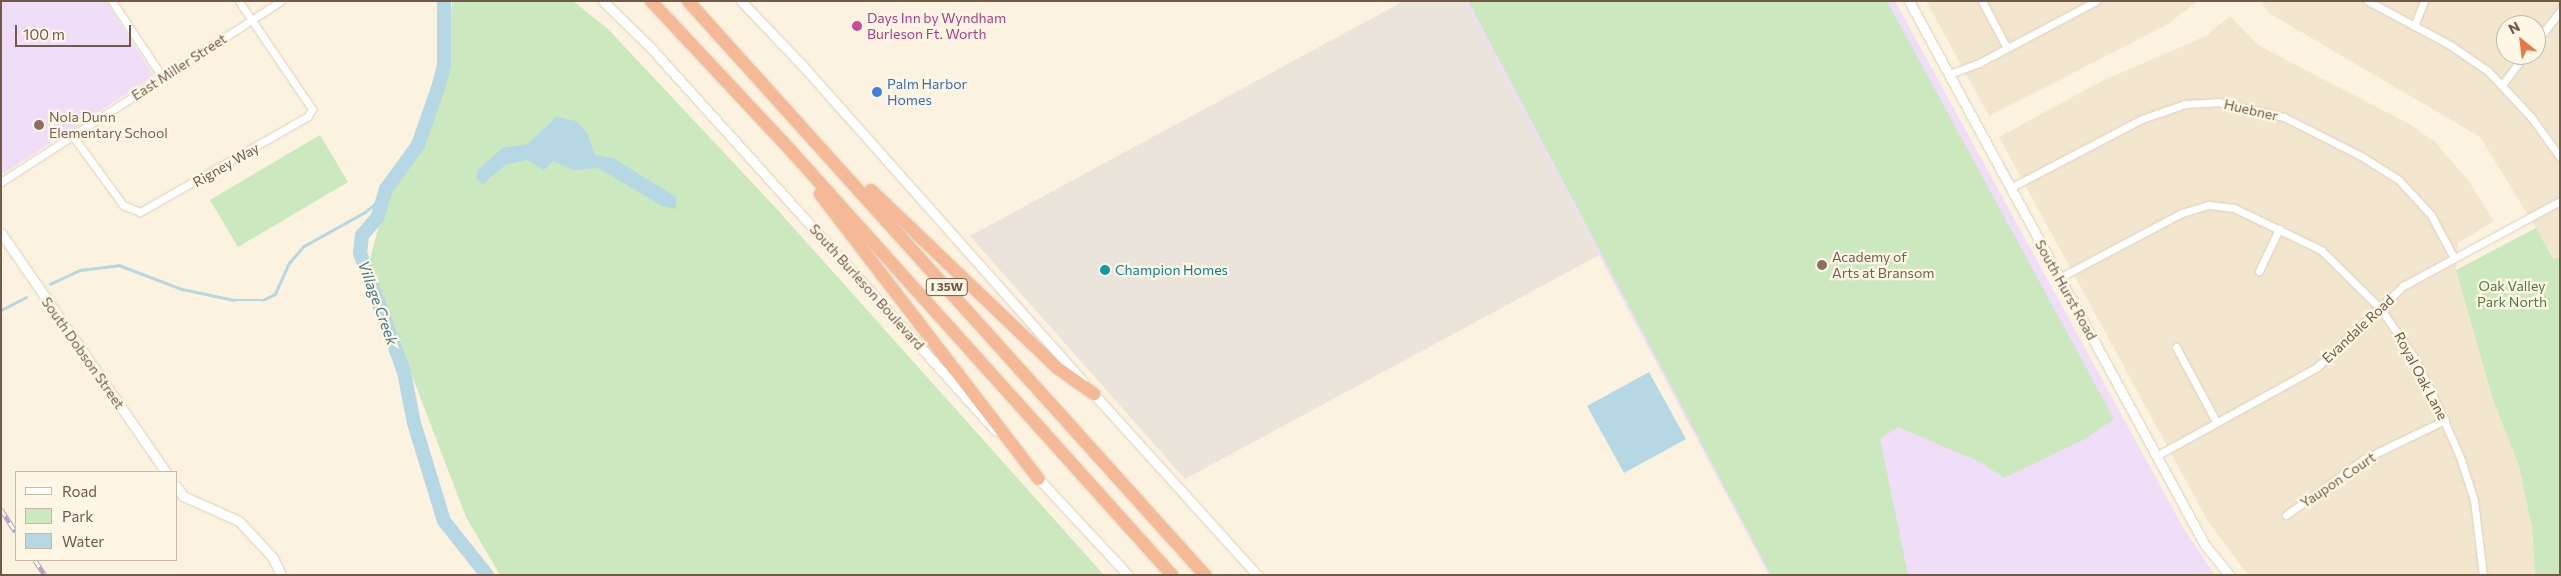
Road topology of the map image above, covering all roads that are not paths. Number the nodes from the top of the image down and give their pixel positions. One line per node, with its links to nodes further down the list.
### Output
1 (112, 1): 20 (street)
2 (239, 1): 14 (street)
3 (281, 1): 14 (street, East Miller Street)
4 (603, 1): 41 (main road, South Burleson Boulevard)
5 (651, 1): 24 (highway, I 35W)
6 (688, 1): 22 (highway, I 35W)
7 (741, 1): 36 (main road)
8 (1909, 1): 19 (main road, South Hurst Road)
9 (1982, 1): 17 (street)
10 (2096, 1): 17 (street)
11 (2368, 1): 15 (street)
12 (2424, 1): 15 (street)
13 (2558, 16): 16 (street)
14 (252, 20): 20 (street, East Miller Street); 23 (street, Rigney Way)
15 (2414, 26): 21 (street)
16 (2546, 30)
17 (2007, 48): 19 (street)
18 (2517, 65): 21 (street)
19 (1949, 74): 27 (main road, South Hurst Road)
20 (163, 78): 23 (street, East Miller Street)
21 (2502, 85): 25 (street)
22 (808, 132): 36 (highway); 47 (highway, I 35W)
23 (72, 135): 26 (street, East Miller Street)
24 (784, 143): 41 (highway); 46 (highway, I 35W)
25 (2560, 157)
26 (1, 182)
27 (2010, 188): 31 (street, Huebner); 33 (main road, South Hurst Road)
28 (2560, 200): 31 (street, Evandale Road)
29 (2279, 230): 32 (street); 33 (street, Royal Oak Lane); 34 (street, Royal Oak Lane)
30 (1, 233): 40 (main road, South Dobson Street)
31 (2454, 258): 34 (street, Evandale Road)
32 (2260, 271)
33 (2059, 278): 39 (main road, South Hurst Road)
34 (2380, 308): 37 (street, Royal Oak Lane); 38 (street, Evandale Road)
35 (2176, 347): 38 (street)
36 (1094, 394): 48 (main road)
37 (2445, 420): 43 (street, Yaupon Court); 50 (street, Royal Oak Lane)
38 (2217, 423): 39 (street, Evandale Road)
39 (2156, 456): 49 (main road, South Hurst Road)
40 (165, 471)
41 (1039, 479): 45 (main road, South Burleson Boulevard)
42 (178, 489): 44 (main road)
43 (2286, 515)
44 (281, 575)
45 (1128, 575)
46 (1172, 575)
47 (1205, 575)
48 (1257, 575)
49 (2229, 575)
50 (2483, 575)

